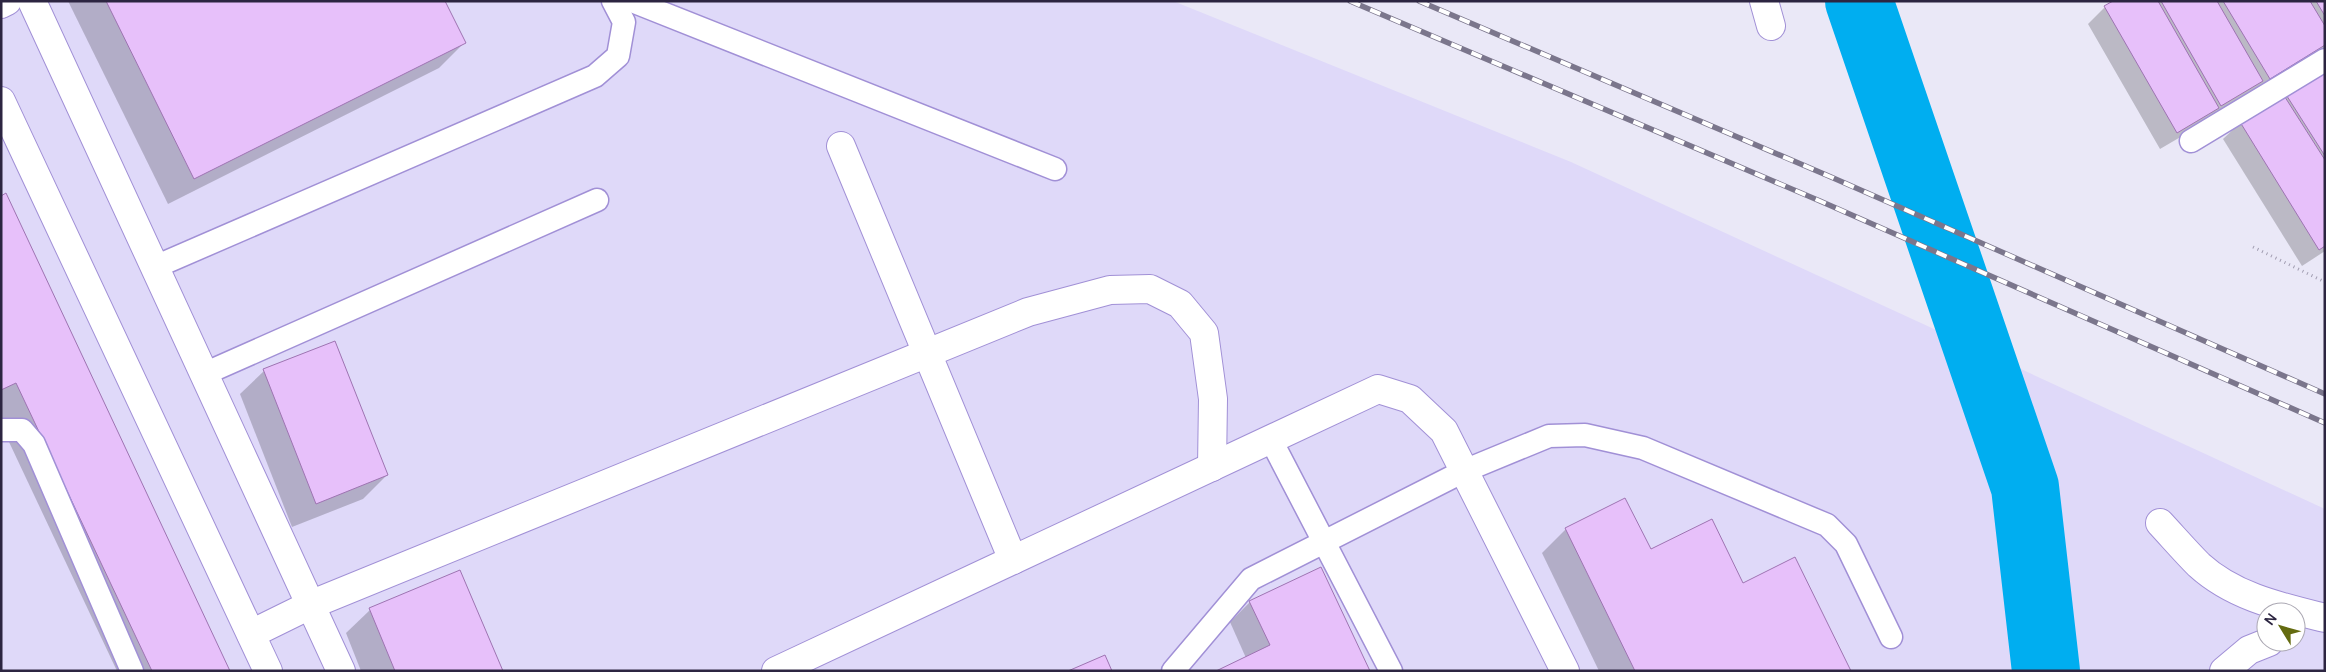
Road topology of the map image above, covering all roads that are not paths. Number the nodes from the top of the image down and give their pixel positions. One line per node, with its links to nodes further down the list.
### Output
1 (7, 1): 5 (street)
2 (32, 1): 12 (street)
3 (613, 1): 12 (lane)
4 (632, 1): 10 (lane)
5 (1, 4)
6 (2325, 60): 8 (lane)
7 (1, 101): 26 (street)
8 (2191, 141)
9 (841, 146): 13 (street)
10 (1055, 169)
11 (597, 200): 14 (lane)
12 (155, 268): 14 (street)
13 (928, 352): 17 (street); 21 (street); 23 (street)
14 (204, 374): 23 (street)
15 (1, 430): 30 (lane)
16 (1271, 440): 17 (street); 18 (street); 20 (lane)
17 (1212, 467): 21 (street)
18 (1464, 471): 20 (lane); 27 (lane); 35 (street)
19 (2160, 523): 22 (street)
20 (1325, 543): 33 (lane); 34 (lane)
21 (1014, 560): 29 (street)
22 (2266, 602)
23 (310, 605): 26 (street); 32 (street)
24 (2306, 615): 25 (street)
25 (2325, 618)
26 (251, 634): 31 (street)
27 (1892, 637)
28 (2256, 647): 36 (street)
29 (785, 669)
30 (132, 671)
31 (268, 671)
32 (341, 671)
33 (1173, 671)
34 (1391, 671)
35 (1565, 671)
36 (2224, 671)

